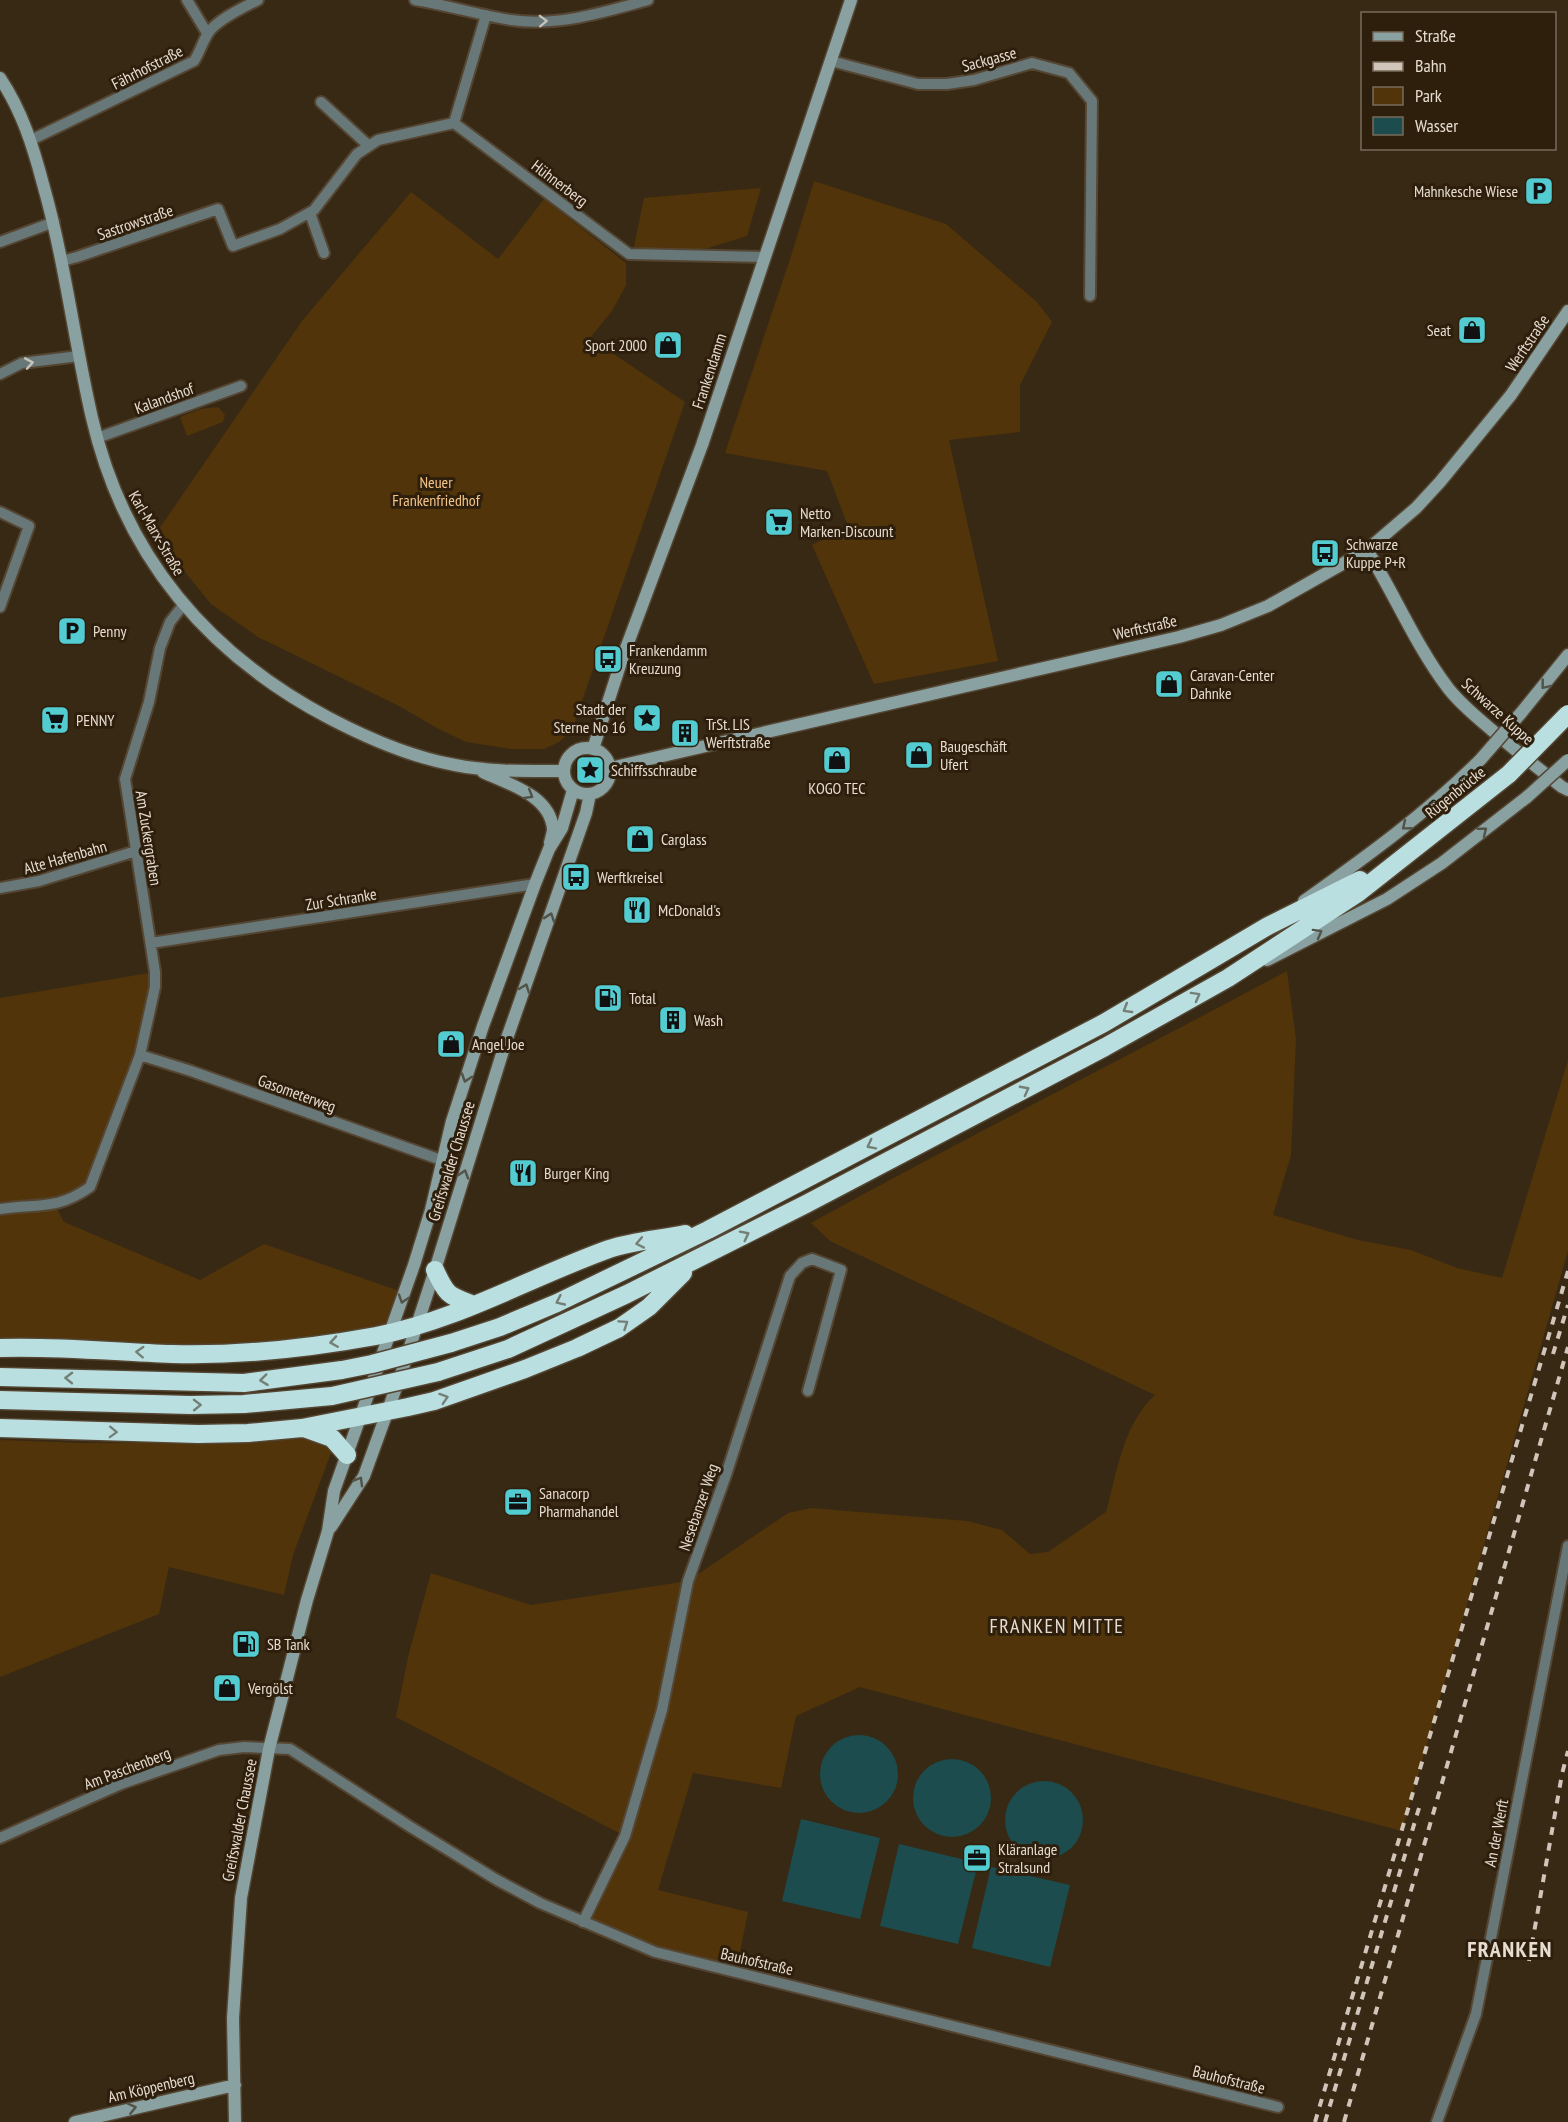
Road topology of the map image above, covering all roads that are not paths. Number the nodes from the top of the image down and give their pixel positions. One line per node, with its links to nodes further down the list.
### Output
1 (187, 0): 8 (street)
2 (258, 0): 8 (street, Fährhofstraße)
3 (415, 0): 6 (street)
4 (648, 0): 7 (street, one-way to 4)
5 (851, 0): 9 (main road, Frankendamm)
6 (428, 1): 7 (street)
7 (486, 15): 12 (street)
8 (207, 33): 13 (street, Fährhofstraße)
9 (831, 62): 19 (main road, Frankendamm); 21 (street, Sackgasse)
10 (0, 78): 13 (main road, Karl-Marx-Straße)
11 (321, 102): 14 (street)
12 (454, 123): 14 (street); 19 (street, Hühnerberg)
13 (31, 140): 16 (main road, Karl-Marx-Straße)
14 (369, 146): 15 (street)
15 (310, 213): 18 (street); 20 (street, Sastrowstraße)
16 (54, 222): 17 (street); 20 (main road, Karl-Marx-Straße)
17 (0, 242)
18 (324, 253)
19 (764, 257): 33 (main road, Frankendamm)
20 (62, 261): 23 (main road, Karl-Marx-Straße)
21 (1090, 296)
22 (1568, 311): 28 (main road, Werftstraße)
23 (79, 356): 24 (street, one-way to 23); 26 (main road, Karl-Marx-Straße)
24 (0, 375)
25 (241, 386): 26 (street, Kalandshof)
26 (97, 438): 29 (main road, Karl-Marx-Straße)
27 (0, 512): 30 (street)
28 (1367, 550): 35 (main road, Werftstraße); 39 (main road, Schwarze Kuppe)
29 (184, 604): 36 (main road, Karl-Marx-Straße); 43 (street, Am Zuckergraben)
30 (0, 607)
31 (1568, 655): 46 (main road, one-way to 46, bridge)
32 (1568, 714): 41 (highway, Rügenbrücke, bridge)
33 (593, 749): 35 (main road); 37 (main road)
34 (1568, 760): 48 (main road, one-way to 34, bridge)
35 (610, 768): 40 (main road)
36 (477, 769): 37 (main road, Karl-Marx-Straße); 42 (main road, Karl-Marx-Straße, one-way to 42)
37 (564, 771): 38 (main road)
38 (573, 790): 40 (main road); 42 (main road, Greifswalder Chaussee)
39 (1568, 790)
40 (590, 794): 54 (main road, Greifswalder Chaussee, one-way to 40)
41 (1426, 841): 46 (highway); 48 (highway)
42 (549, 849): 44 (main road, Greifswalder Chaussee)
43 (136, 851): 45 (street, Alte Hafenbahn); 47 (street, Am Zuckergraben)
44 (535, 884): 47 (street, Zur Schranke); 50 (main road, Greifswalder Chaussee, one-way to 50)
45 (0, 888)
46 (1268, 926): 52 (highway, one-way to 52)
47 (150, 943): 49 (street)
48 (1228, 978): 53 (highway, one-way to 48)
49 (140, 1055): 50 (street, Gasometerweg); 51 (street)
50 (444, 1161): 57 (main road, Greifswalder Chaussee, one-way to 57)
51 (0, 1209)
52 (708, 1230): 55 (highway, one-way to 55); 59 (highway, one-way to 59, bridge)
53 (693, 1262): 61 (highway, one-way to 53, bridge); 62 (highway, one-way to 53)
54 (435, 1270): 55 (highway); 56 (main road, Greifswalder Chaussee)
55 (474, 1305): 56 (highway)
56 (417, 1326): 57 (highway); 62 (main road, Greifswalder Chaussee)
57 (392, 1332): 58 (highway, one-way to 58); 63 (main road, Greifswalder Chaussee)
58 (7, 1348)
59 (6, 1377)
60 (808, 1391): 71 (street, Nesebanzer Weg)
61 (6, 1400)
62 (387, 1411): 63 (highway); 67 (main road, Greifswalder Chaussee, one-way to 62)
63 (360, 1417): 65 (highway); 66 (main road, Greifswalder Chaussee)
64 (6, 1428): 65 (highway, one-way to 65)
65 (302, 1428): 66 (highway)
66 (347, 1455): 67 (main road, Greifswalder Chaussee)
67 (328, 1531): 69 (main road, Greifswalder Chaussee)
68 (1568, 1546): 76 (street, An der Werft)
69 (270, 1749): 70 (street, Am Paschenberg); 71 (street, Bauhofstraße); 72 (main road, Greifswalder Chaussee)
70 (0, 1838)
71 (583, 1922): 73 (street, Bauhofstraße)
72 (235, 2085): 74 (main road, Am Köppenberg, one-way to 72); 75 (main road, Greifswalder Chaussee)
73 (1278, 2107)
74 (75, 2122)
75 (235, 2122)
76 (1437, 2122)

